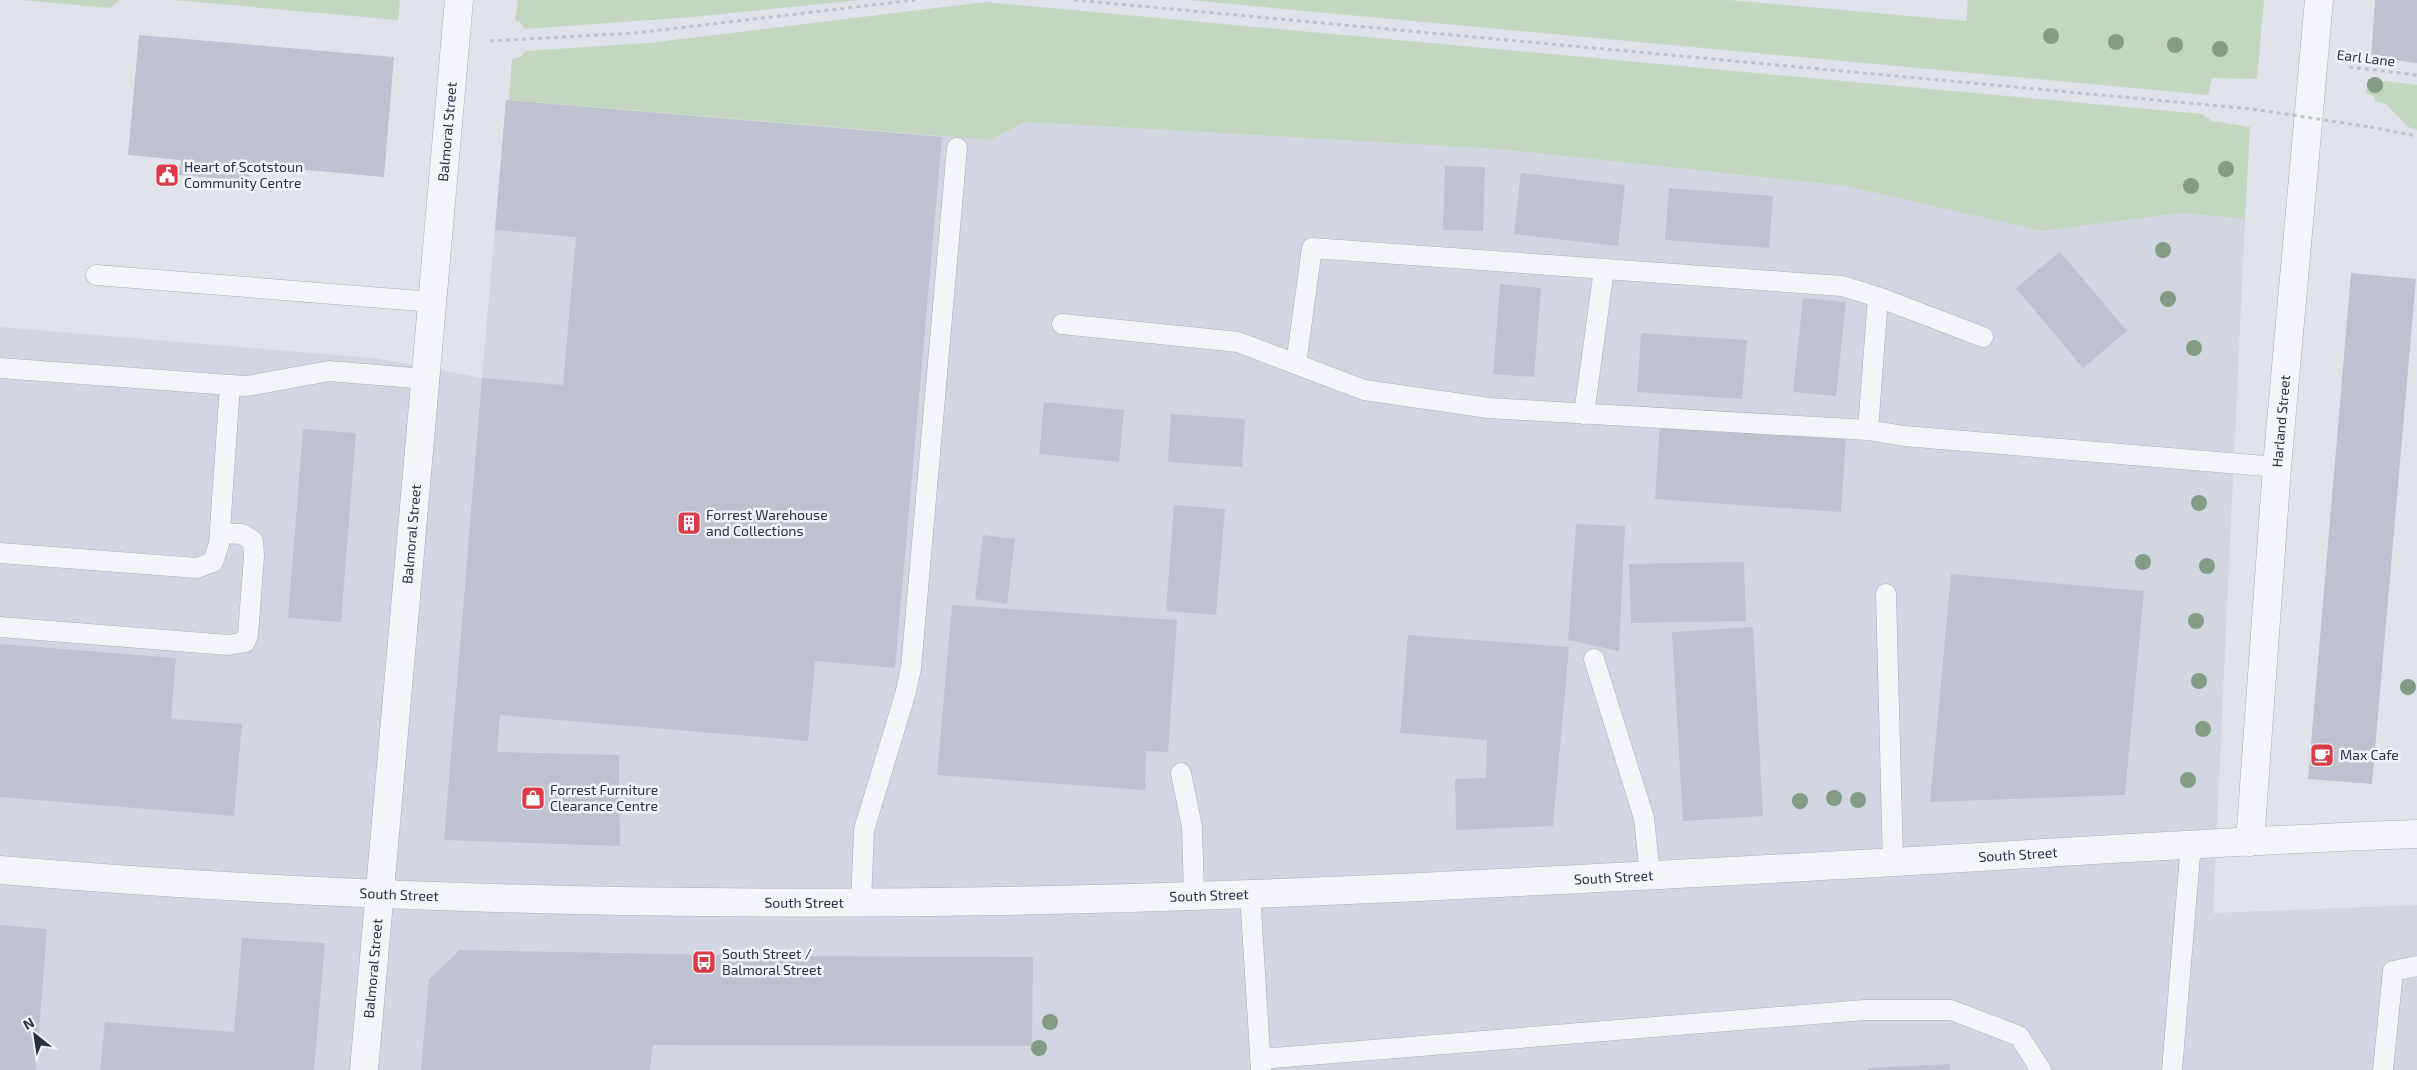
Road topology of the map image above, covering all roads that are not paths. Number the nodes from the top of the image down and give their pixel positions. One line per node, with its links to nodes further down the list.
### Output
1 (459, 0): 7 (street, Balmoral Street)
2 (2319, 0): 16 (street, Harland Street)
3 (957, 148): 32 (lane)
4 (1604, 269): 6 (lane); 10 (lane); 14 (lane)
5 (96, 275): 7 (lane)
6 (1878, 297): 9 (lane); 15 (lane)
7 (433, 302): 12 (street, Balmoral Street)
8 (1062, 324): 10 (lane)
9 (1983, 337)
10 (1296, 364): 14 (lane)
11 (0, 368): 13 (lane)
12 (426, 378): 13 (lane); 29 (street, Balmoral Street)
13 (230, 385): 17 (lane)
14 (1584, 414): 15 (lane)
15 (1868, 430): 16 (lane)
16 (2277, 468): 24 (street, Harland Street)
17 (220, 533): 18 (lane); 20 (lane)
18 (0, 553)
19 (1886, 594): 26 (lane)
20 (0, 626)
21 (1594, 659): 28 (lane)
22 (1181, 773): 31 (lane)
23 (2417, 834): 24 (street, South Street)
24 (2250, 842): 25 (street, South Street)
25 (2192, 844): 26 (street, South Street); 37 (lane)
26 (1893, 862): 28 (street, South Street)
27 (0, 870): 29 (street, South Street)
28 (1650, 875): 30 (street, South Street)
29 (378, 892): 32 (street, South Street); 35 (street, Balmoral Street)
30 (1250, 894): 31 (street, South Street); 34 (lane)
31 (1194, 896): 32 (street, South Street)
32 (861, 903)
33 (2417, 966): 38 (lane)
34 (1260, 1065): 36 (lane)
35 (364, 1070)
36 (2041, 1070)
37 (2172, 1070)
38 (2383, 1070)

